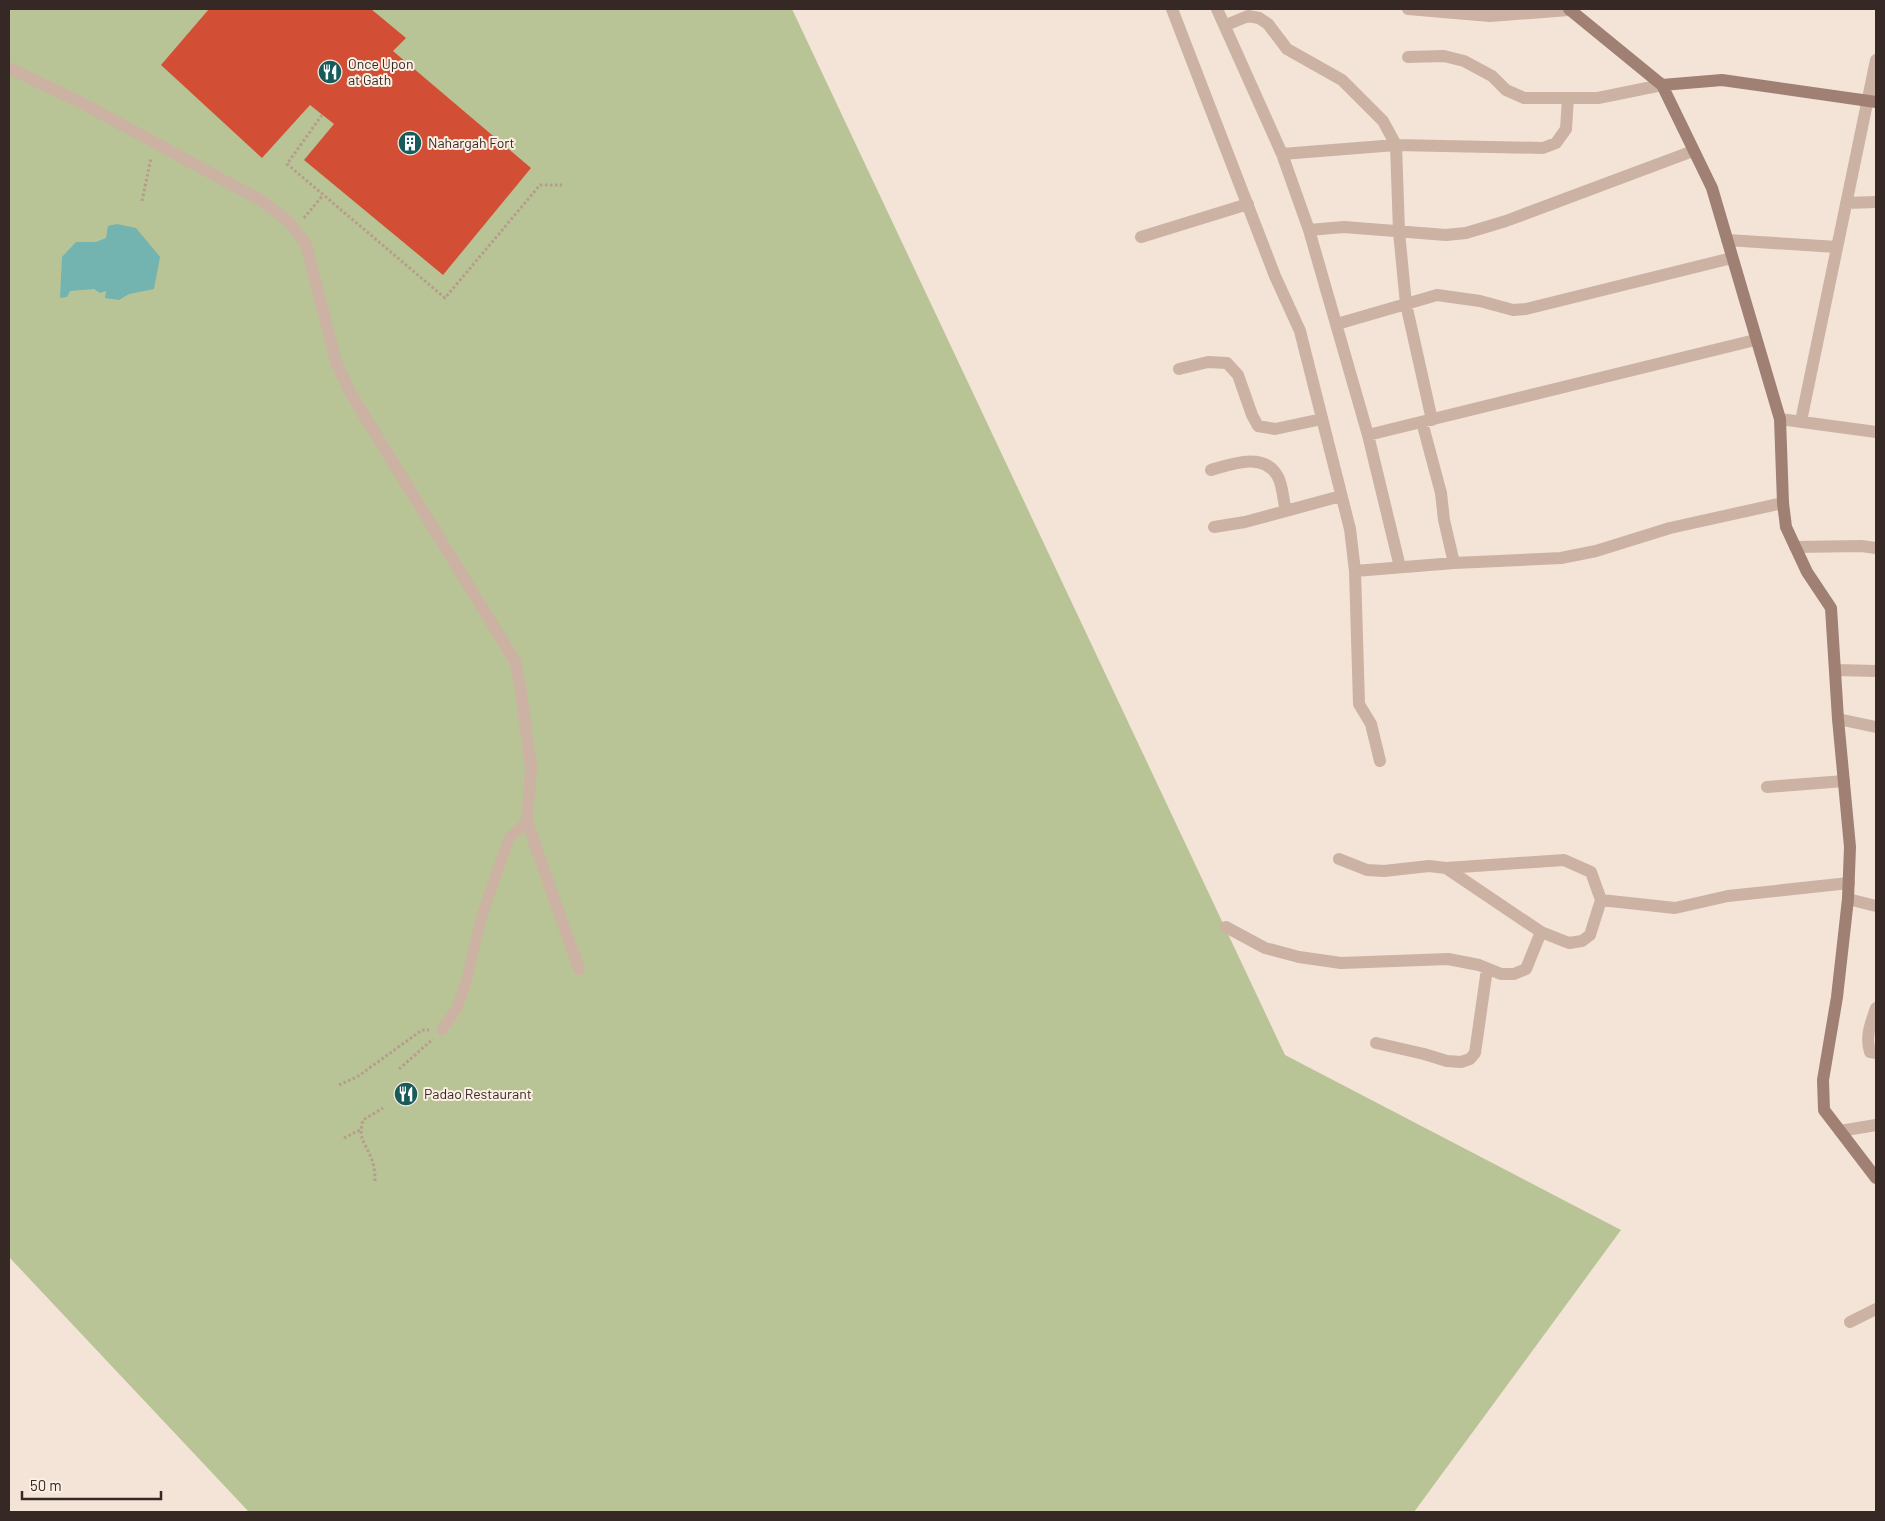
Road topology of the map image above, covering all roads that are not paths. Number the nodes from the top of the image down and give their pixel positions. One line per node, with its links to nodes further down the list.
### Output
1 (1172, 9): 18 (street)
2 (1218, 9): 6 (street)
3 (1408, 9): 4 (street)
4 (1429, 10): 5 (street)
5 (1569, 10): 10 (street)
6 (1226, 25): 13 (street); 15 (street)
7 (1408, 57): 11 (street)
8 (1876, 60): 12 (street)
9 (9, 68): 52 (street)
10 (1662, 85): 11 (street); 12 (street); 14 (street)
11 (1568, 98): 13 (street)
12 (1872, 101): 17 (street)
13 (1396, 146): 15 (street); 20 (street)
14 (1693, 151): 20 (street); 22 (street)
15 (1282, 154): 19 (street)
16 (1876, 202): 17 (street)
17 (1846, 203): 23 (street)
18 (1248, 204): 21 (street); 29 (street)
19 (1309, 230): 20 (street); 26 (street)
20 (1399, 232): 25 (street)
21 (1141, 237)
22 (1727, 240): 23 (street); 24 (street)
23 (1837, 247): 32 (street)
24 (1732, 258): 25 (street); 27 (street)
25 (1406, 304): 26 (street); 31 (street)
26 (1337, 324): 34 (street)
27 (1755, 340): 30 (street); 31 (street)
28 (1179, 369): 29 (street)
29 (1322, 419): 36 (street)
30 (1780, 419): 32 (street); 37 (street)
31 (1427, 421): 34 (street); 42 (street)
32 (1800, 421): 33 (street)
33 (1876, 432)
34 (1368, 435): 43 (street)
35 (1211, 470): 38 (street)
36 (1341, 496): 38 (street); 44 (street)
37 (1783, 503): 40 (street); 42 (street)
38 (1286, 511): 39 (street)
39 (1214, 527)
40 (1795, 546): 41 (street); 45 (street)
41 (1876, 548)
42 (1454, 563): 43 (street)
43 (1400, 567): 44 (street)
44 (1355, 571): 49 (street)
45 (1835, 670): 46 (street); 47 (street)
46 (1876, 670)
47 (1838, 719): 48 (street); 50 (street)
48 (1876, 727)
49 (1380, 761)
50 (1844, 781): 51 (street); 55 (street)
51 (1767, 787)
52 (527, 822): 62 (street); 64 (lane)
53 (1339, 859): 54 (street)
54 (1446, 868): 57 (street); 60 (street)
55 (1849, 883): 56 (street); 57 (street)
56 (1848, 899): 58 (street); 68 (street)
57 (1601, 900): 60 (street)
58 (1876, 906)
59 (1226, 927): 61 (street)
60 (1541, 932): 61 (street)
61 (1487, 969): 65 (street)
62 (579, 970)
63 (1876, 1008): 66 (street)
64 (442, 1030)
65 (1376, 1043)
66 (1876, 1053)
67 (1876, 1125): 68 (street)
68 (1840, 1131): 69 (street)
69 (1876, 1178)
70 (1876, 1309): 71 (street)
71 (1850, 1322)

